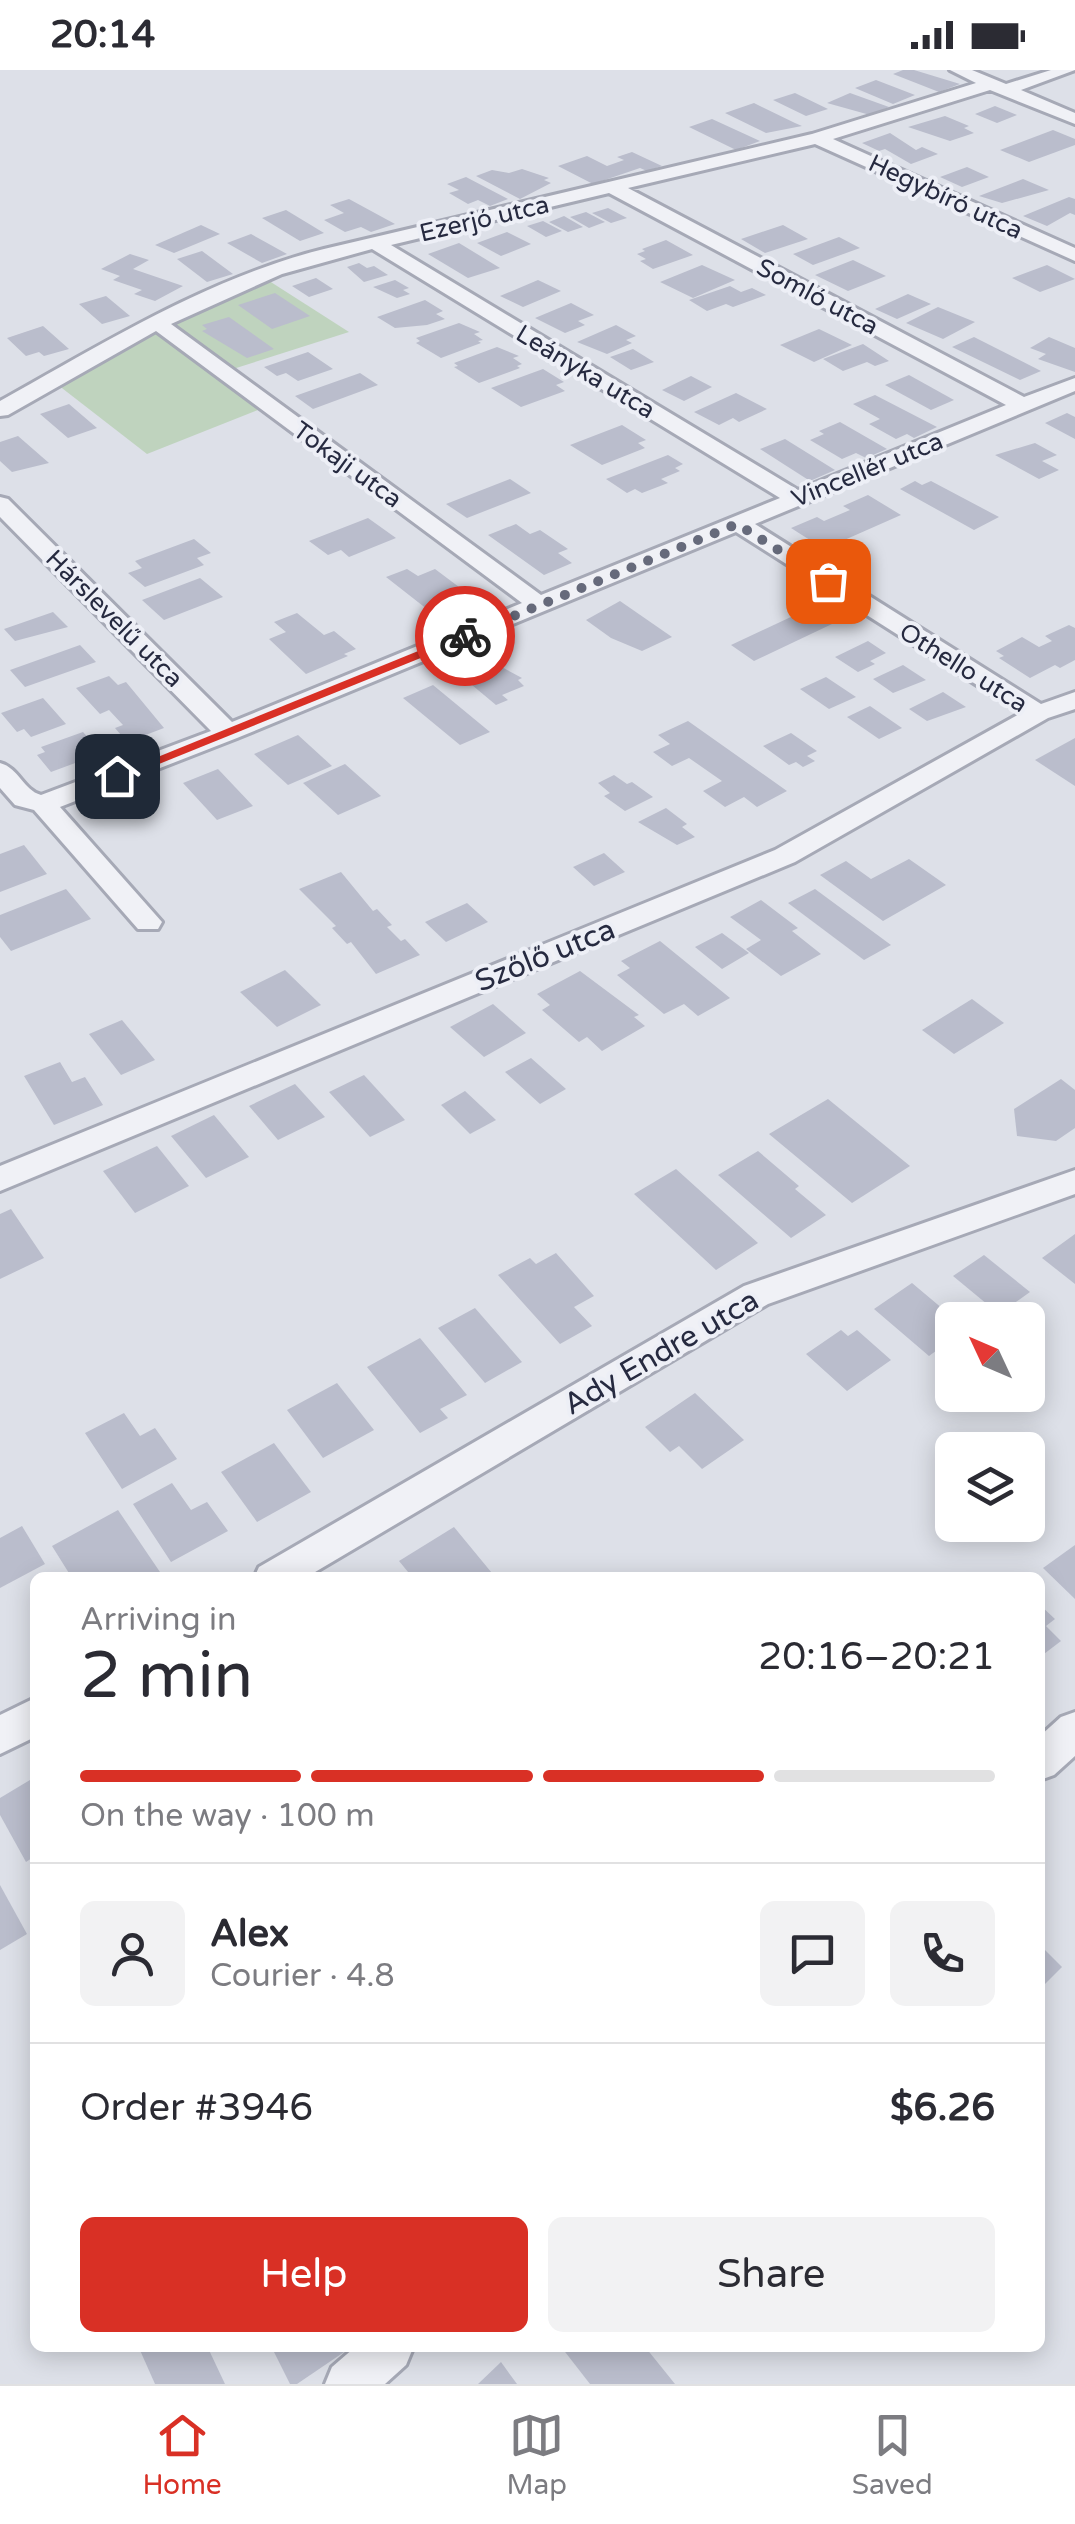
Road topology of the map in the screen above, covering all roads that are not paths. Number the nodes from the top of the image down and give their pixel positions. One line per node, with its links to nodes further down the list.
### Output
1 (958, 70): 3 (street)
2 (1068, 70): 3 (street, Ezerjó utca)
3 (998, 87): 4 (street); 5 (street, Ezerjó utca)
4 (1075, 119)
5 (817, 138): 6 (street, Ezerjó utca); 8 (street, Hegybíró utca)
6 (613, 188): 7 (street, Ezerjó utca); 11 (street, Somló utca)
7 (376, 243): 9 (street, Ezerjó utca); 13 (street, Leányka utca)
8 (1075, 255)
9 (158, 323): 12 (street, Ezerjó utca); 16 (street, Tokaji utca)
10 (1075, 384): 11 (street, Vincellér utca)
11 (1023, 405): 13 (street, Vincellér utca)
12 (0, 410)
13 (796, 498): 15 (street, Vincellér utca)
14 (0, 504): 19 (street, Hárslevelű utca)
15 (737, 524): 16 (street, Vincellér utca); 18 (street, Othello utca)
16 (540, 606): 19 (street, Vincellér utca)
17 (1075, 700): 18 (street, Szőlő utca)
18 (1040, 713): 23 (street, Szőlő utca)
19 (228, 733): 21 (street, Vincellér utca)
20 (0, 771): 21 (street)
21 (43, 804): 22 (street)
22 (148, 922)
23 (0, 1179)
24 (1075, 1182): 25 (street, Ady Endre utca)
25 (282, 1572)
26 (30, 1719): 28 (street)
27 (1075, 1730): 29 (street)
28 (0, 1736)
29 (1045, 1757)
30 (385, 2352): 31 (street)
31 (349, 2384)

